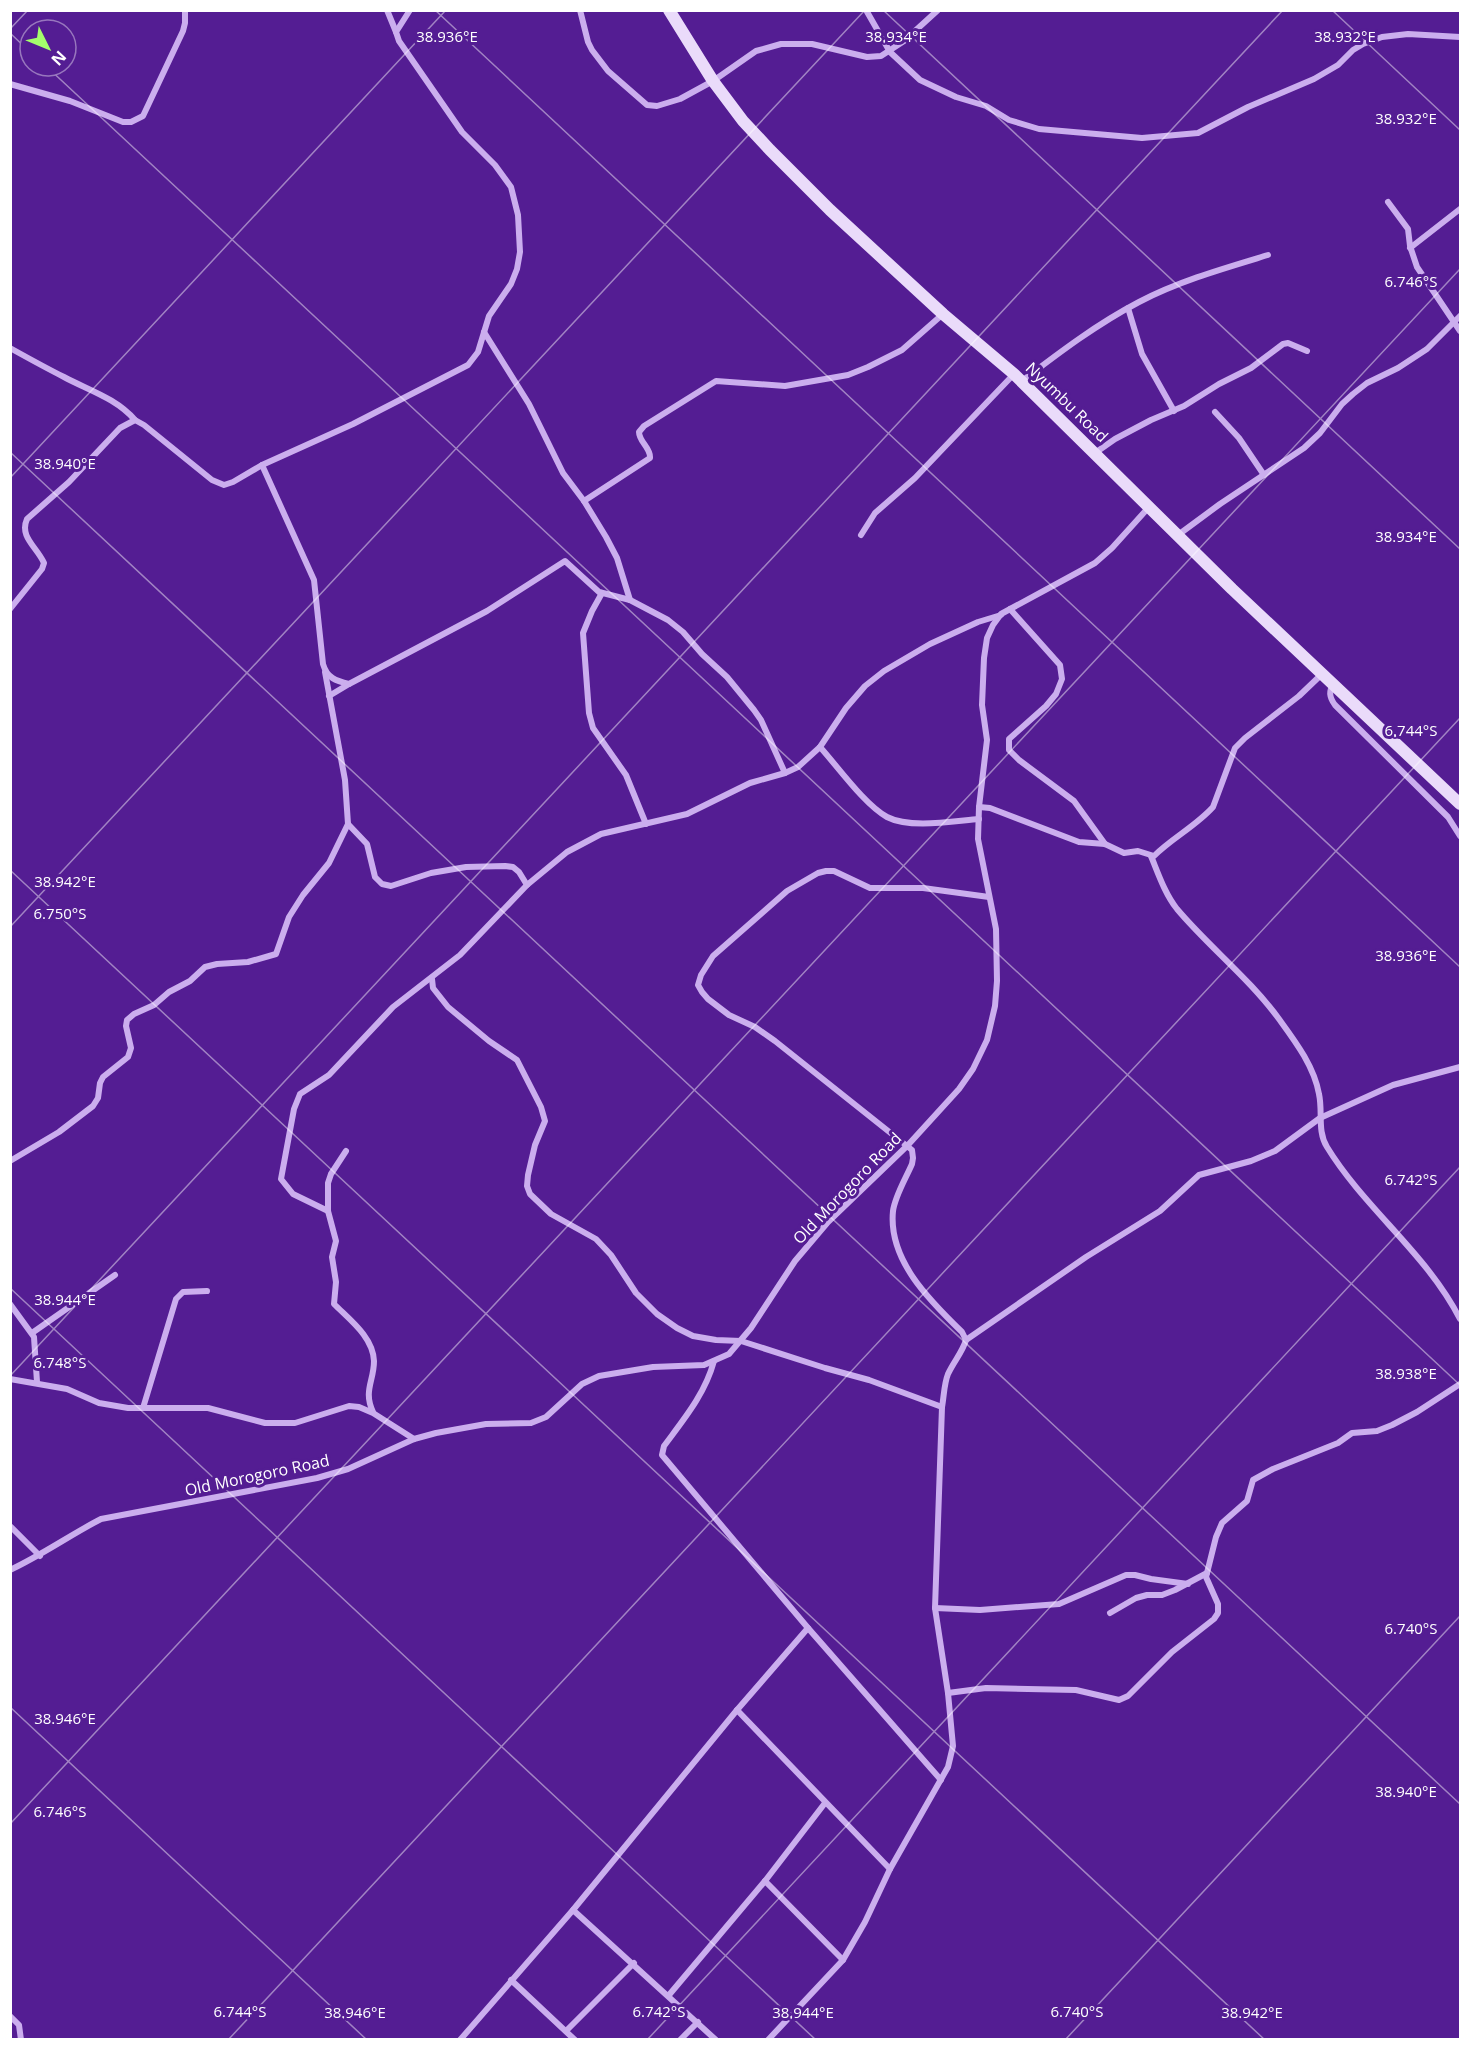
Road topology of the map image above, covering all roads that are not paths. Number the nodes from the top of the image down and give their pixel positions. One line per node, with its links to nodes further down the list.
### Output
1 (185, 10): 12 (street)
2 (387, 10): 8 (street)
3 (410, 10): 8 (street)
4 (580, 10): 11 (street)
5 (669, 10): 11 (street, Nyumbu Road)
6 (866, 10): 10 (street)
7 (938, 10): 10 (street)
8 (396, 32): 22 (street)
9 (1461, 37): 10 (street)
10 (890, 52): 11 (street)
11 (713, 81): 18 (street, Nyumbu Road)
12 (10, 84)
13 (1388, 202): 15 (street)
14 (1461, 209): 15 (street)
15 (1410, 248): 20 (street)
16 (1268, 255): 17 (street)
17 (1128, 308): 25 (street); 26 (street)
18 (943, 314): 25 (street, Nyumbu Road); 32 (street)
19 (1461, 316): 20 (street)
20 (1454, 322): 21 (street); 31 (street)
21 (1461, 331)
22 (484, 332): 30 (street); 32 (street)
23 (10, 348): 28 (street)
24 (1307, 351): 26 (street)
25 (1018, 377): 29 (street, Nyumbu Road); 34 (street)
26 (1174, 411): 29 (street)
27 (1215, 412): 31 (street)
28 (135, 420): 30 (street); 38 (street)
29 (1095, 453): 33 (street, Nyumbu Road)
30 (262, 465): 41 (street)
31 (1264, 475): 35 (street)
32 (584, 501): 37 (street)
33 (1149, 507): 35 (street, Nyumbu Road); 39 (street)
34 (861, 535)
35 (1178, 535): 42 (street, Nyumbu Road)
36 (602, 593): 37 (street); 44 (street); 52 (street)
37 (630, 600): 47 (street)
38 (10, 609)
39 (1010, 609): 40 (street); 54 (street)
40 (1001, 614): 46 (street); 49 (street, Old Morogoro Road)
41 (325, 672): 44 (street); 45 (street)
42 (1322, 674): 43 (street, Nyumbu Road); 55 (street)
43 (1333, 683): 48 (street, Nyumbu Road); 53 (street)
44 (349, 684): 45 (street)
45 (329, 696): 51 (street)
46 (820, 747): 47 (street); 50 (street)
47 (785, 773): 52 (street)
48 (1459, 799)
49 (980, 807): 50 (street, Old Morogoro Road); 54 (street)
50 (979, 819): 57 (street, Old Morogoro Road)
51 (348, 824): 56 (street); 63 (street)
52 (646, 824): 56 (street)
53 (1461, 836)
54 (1105, 844): 55 (street)
55 (1151, 856): 60 (street)
56 (527, 885): 58 (street)
57 (989, 897): 61 (street, Old Morogoro Road); 61 (street)
58 (432, 979): 64 (street); 71 (street)
59 (1461, 1067): 60 (street)
60 (1320, 1118): 68 (street); 70 (street)
61 (908, 1145): 70 (street); 71 (street, Old Morogoro Road)
62 (346, 1151): 64 (street)
63 (10, 1161)
64 (328, 1211): 78 (street)
65 (115, 1275): 69 (street)
66 (207, 1291): 77 (street)
67 (10, 1304): 69 (street)
68 (1461, 1319)
69 (32, 1333): 74 (street)
70 (966, 1340): 76 (street)
71 (741, 1341): 72 (street, Old Morogoro Road); 76 (street)
72 (714, 1361): 79 (street, Old Morogoro Road); 87 (street)
73 (10, 1379): 74 (street)
74 (37, 1382): 77 (street)
75 (1461, 1384): 83 (street)
76 (942, 1407): 85 (street)
77 (143, 1408): 78 (street)
78 (373, 1413): 79 (street)
79 (414, 1439): 81 (street, Old Morogoro Road)
80 (10, 1526): 81 (street)
81 (40, 1556): 82 (street, Old Morogoro Road)
82 (10, 1570)
83 (1207, 1574): 84 (street); 88 (street)
84 (1188, 1584): 85 (street); 86 (street)
85 (935, 1608): 88 (street)
86 (1110, 1612)
87 (808, 1628): 89 (street); 90 (street)
88 (948, 1693): 90 (street)
89 (737, 1710): 91 (street); 94 (street)
90 (941, 1780): 92 (street)
91 (825, 1803): 92 (street); 93 (street)
92 (890, 1869): 95 (street)
93 (765, 1881): 95 (street); 98 (street)
94 (573, 1910): 96 (street); 97 (street)
95 (843, 1960): 107 (street)
96 (634, 1963): 98 (street); 101 (street)
97 (511, 1980): 101 (street); 103 (street)
98 (669, 1995): 100 (street)
99 (10, 2016): 102 (street)
100 (698, 2022): 105 (street); 106 (street)
101 (566, 2031): 104 (street)
102 (21, 2040)
103 (460, 2040)
104 (575, 2040)
105 (680, 2040)
106 (716, 2040)
107 (768, 2040)

